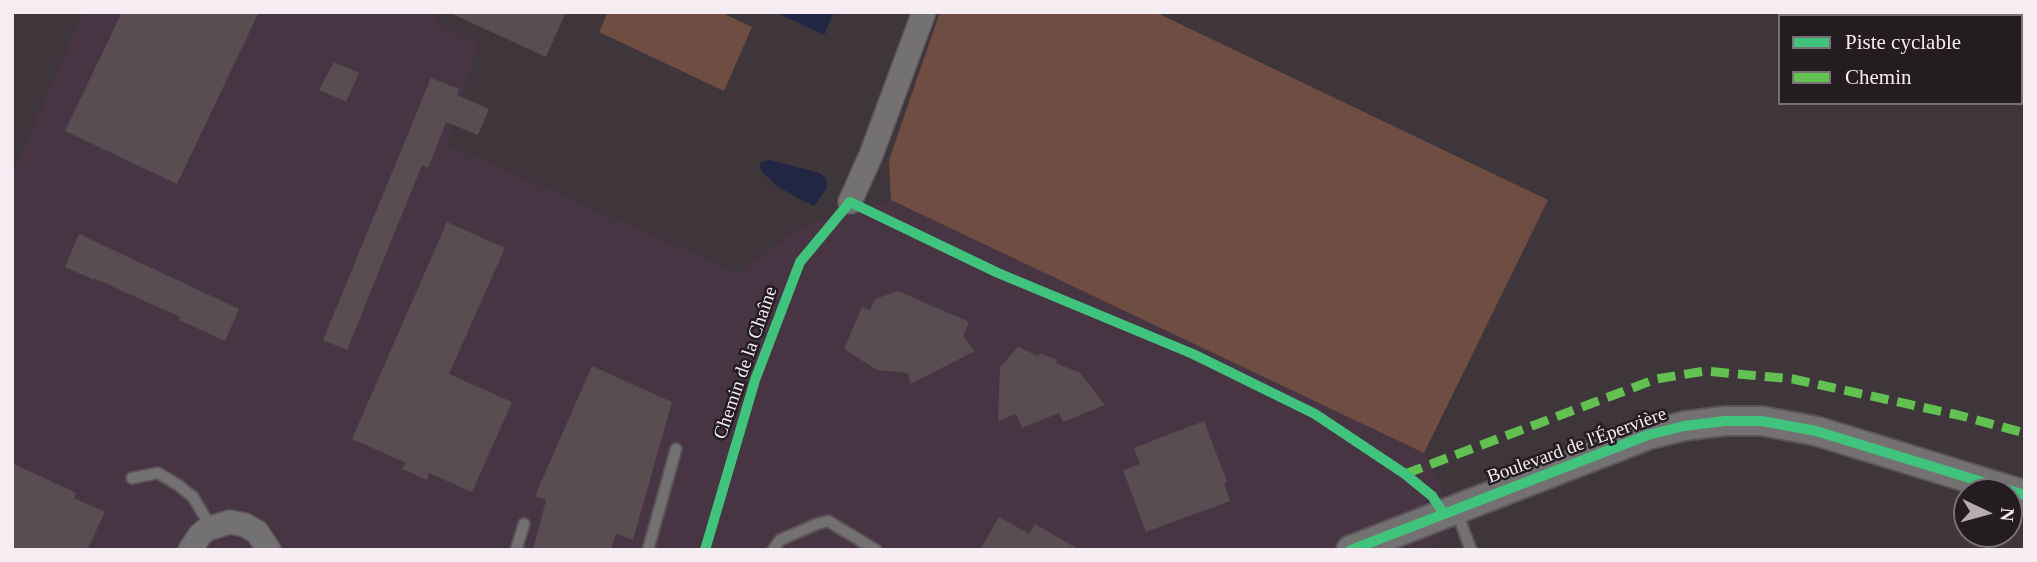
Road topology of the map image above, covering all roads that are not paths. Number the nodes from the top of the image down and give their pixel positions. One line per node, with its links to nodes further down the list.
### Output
1 (924, 12): 2 (street)
2 (850, 202)
3 (676, 449): 12 (lane)
4 (132, 478): 8 (lane)
5 (2025, 495): 6 (street, Boulevard de l'Épervière)
6 (1459, 508): 15 (street, Boulevard de l'Épervière); 16 (lane)
7 (524, 524): 11 (lane)
8 (211, 527): 9 (street); 10 (street)
9 (190, 550)
10 (269, 550)
11 (516, 550)
12 (648, 550)
13 (773, 550): 14 (lane)
14 (876, 550)
15 (1351, 550)
16 (1471, 550)

